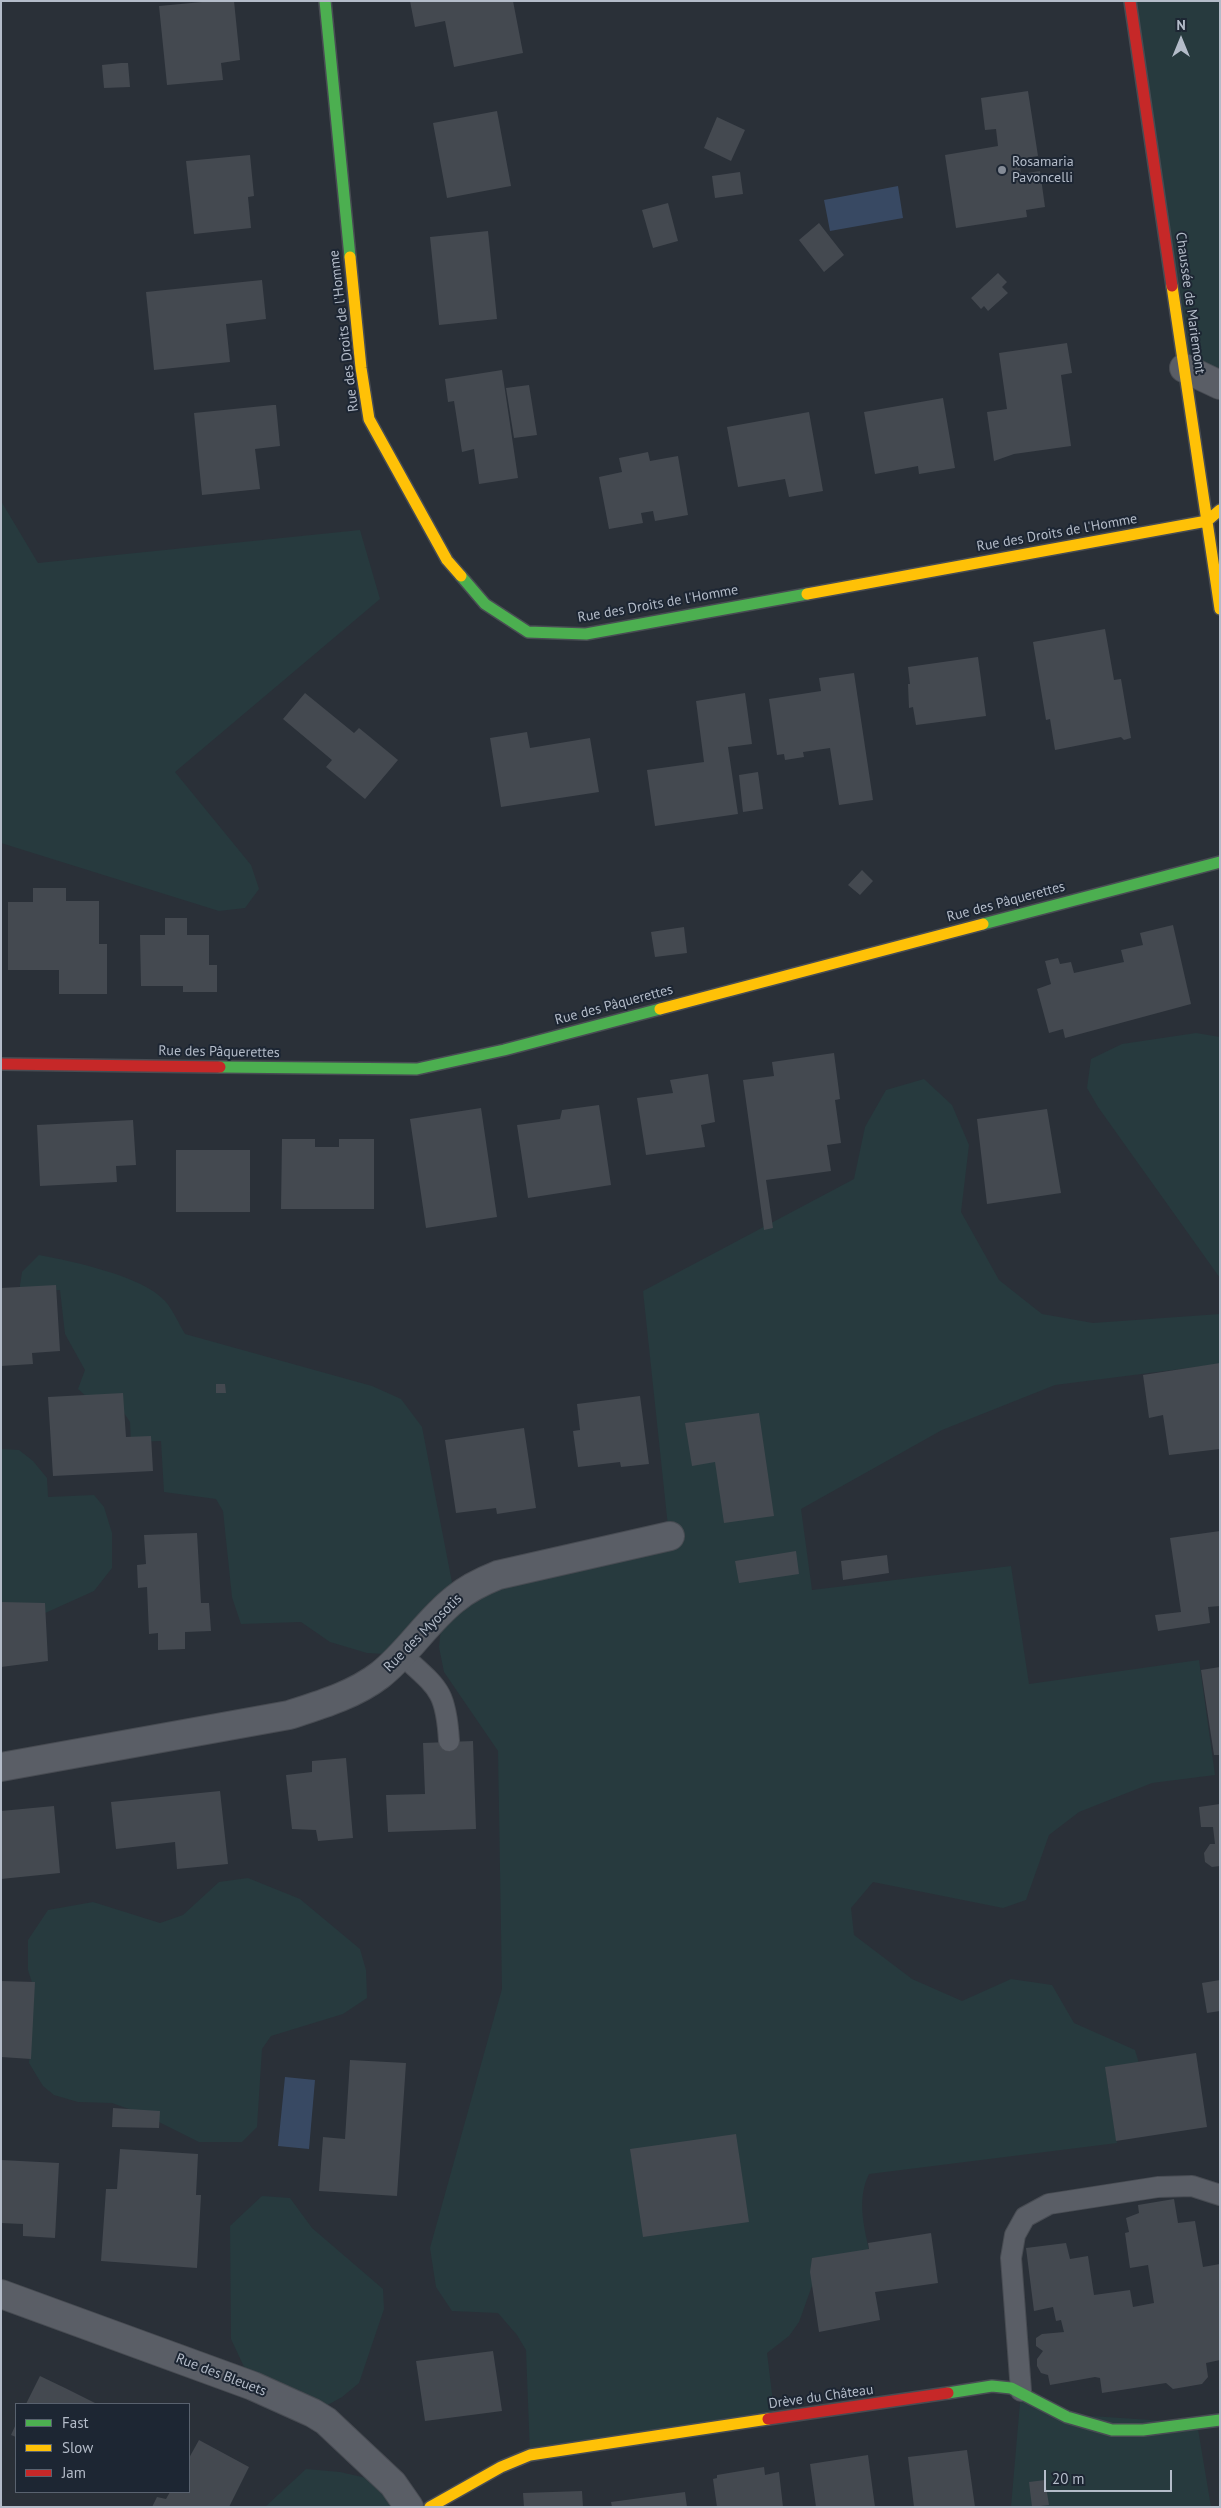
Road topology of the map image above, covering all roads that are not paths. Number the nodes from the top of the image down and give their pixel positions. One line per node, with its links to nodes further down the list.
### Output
1 (325, 1): 6 (street, Rue des Droits de l'Homme)
2 (1130, 1): 3 (street, Chaussée de Mariemont)
3 (1184, 368): 4 (street); 6 (street, Chaussée de Mariemont)
4 (1220, 385)
5 (1220, 510): 6 (street)
6 (1207, 521): 7 (street, Chaussée de Mariemont)
7 (1220, 609)
8 (1220, 862): 9 (street, Rue des Pâquerettes)
9 (1, 1064)
10 (670, 1536): 11 (street, Rue des Myosotis)
11 (402, 1655): 12 (lane); 13 (street, Rue des Myosotis)
12 (449, 1741)
13 (1, 1767)
14 (1220, 2195): 16 (lane)
15 (1, 2294): 18 (street, Rue des Bleuets)
16 (1022, 2391): 17 (street, Drève du Château); 19 (street, Drève du Château)
17 (1220, 2420)
18 (410, 2507)
19 (430, 2507)

